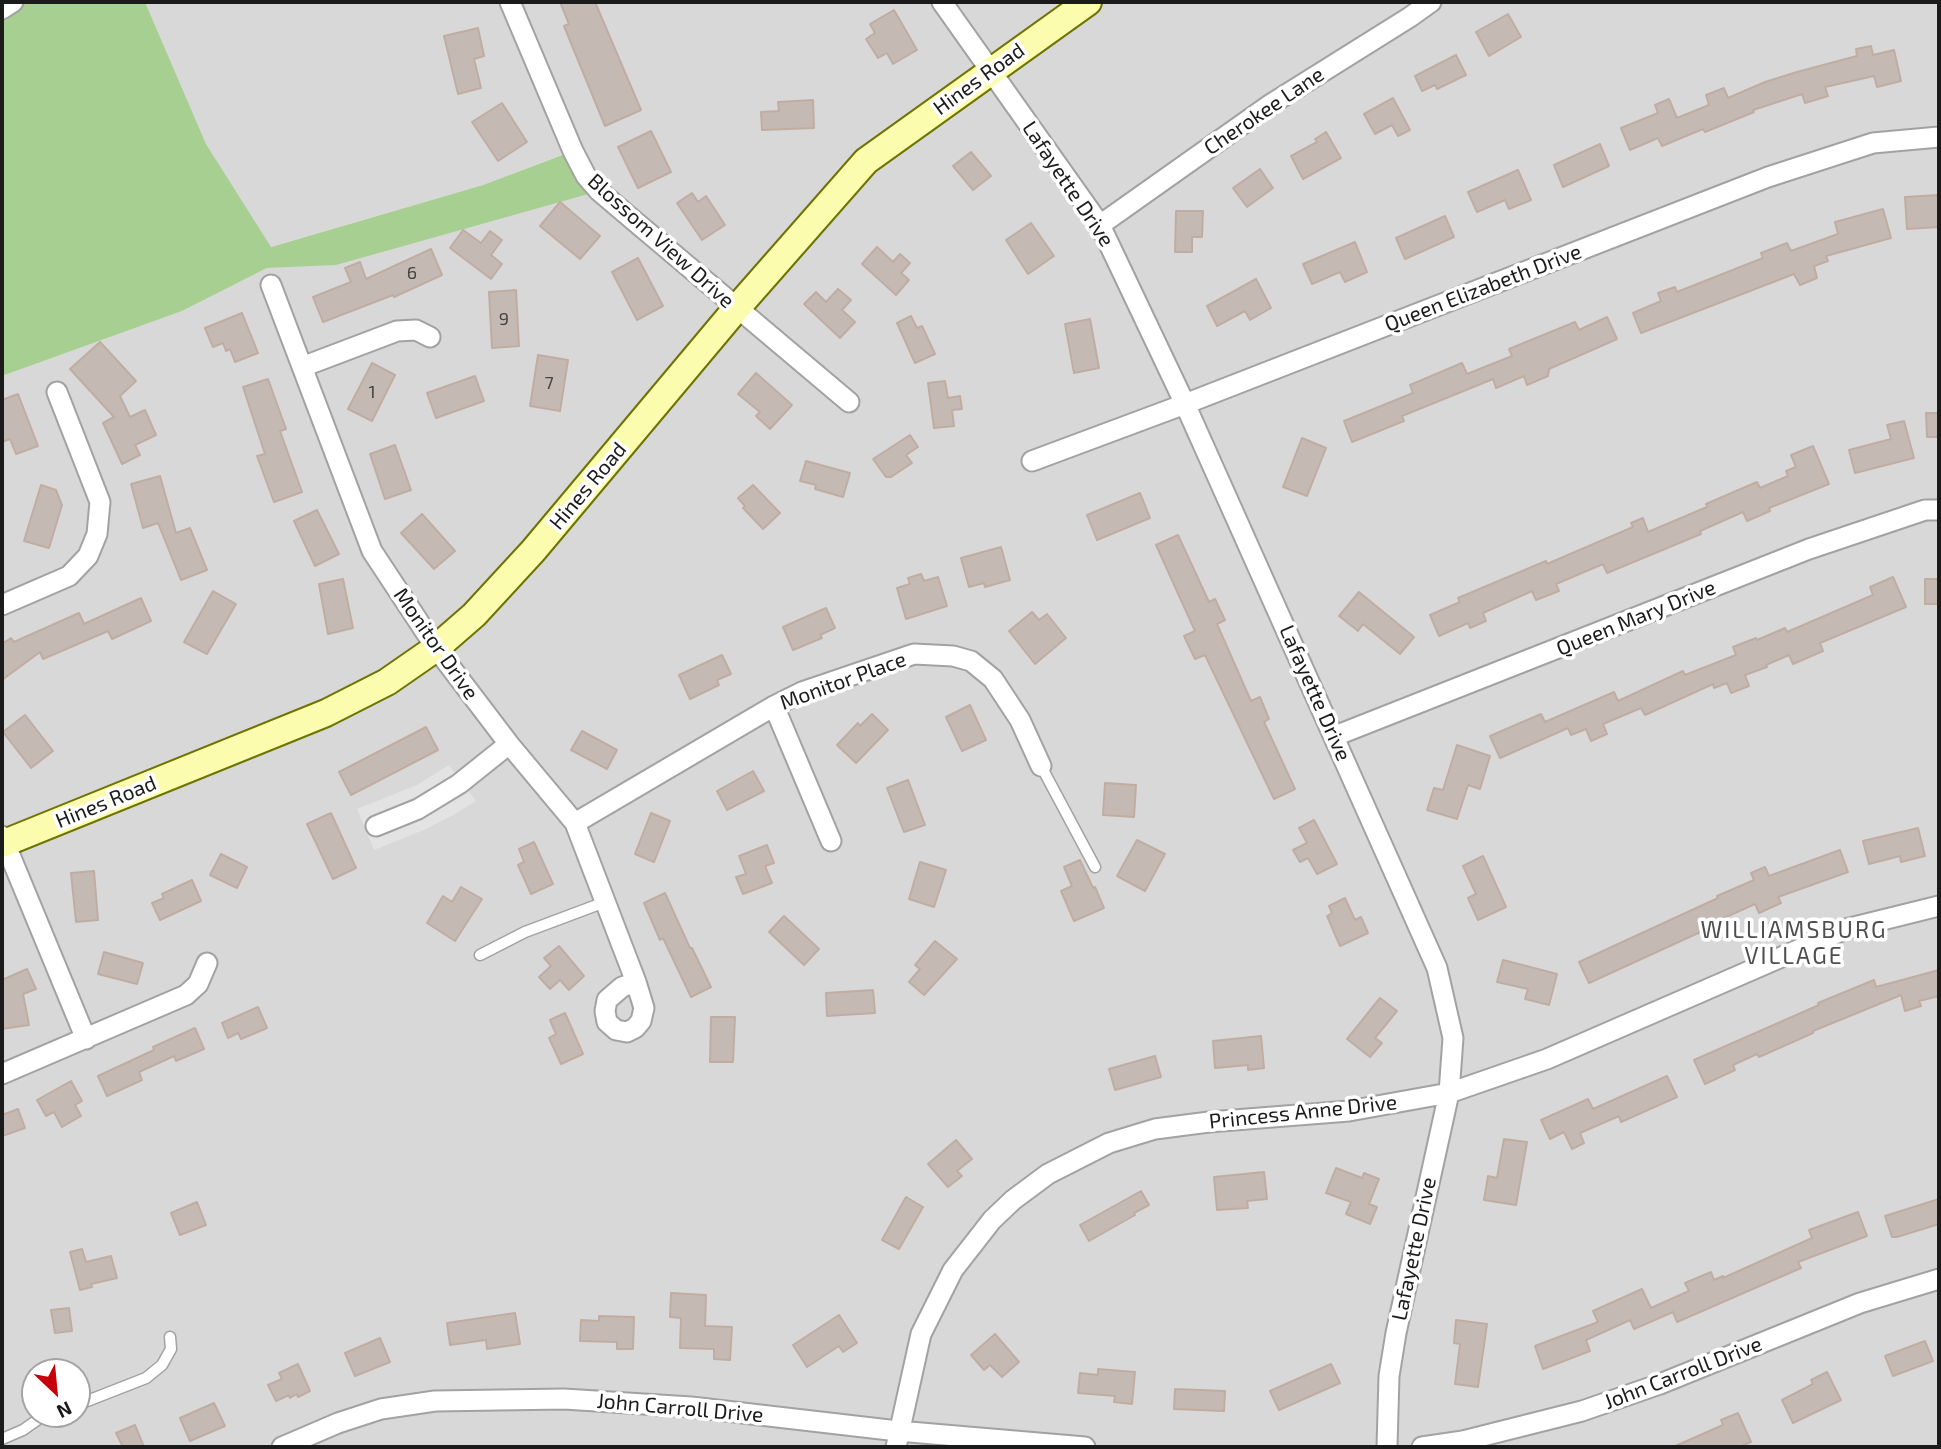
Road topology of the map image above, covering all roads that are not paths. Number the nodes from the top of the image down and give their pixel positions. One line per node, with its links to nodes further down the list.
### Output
1 (13, 2): 6 (street)
2 (510, 2): 11 (street, Blossom View Drive)
3 (942, 2): 7 (street, Lafayette Drive)
4 (1088, 2): 7 (street, Hines Road)
5 (1431, 2): 9 (street, Cherokee Lane)
6 (2, 9)
7 (990, 71): 9 (street, Lafayette Drive); 11 (street, Hines Road)
8 (1939, 137): 16 (street, Queen Elizabeth Drive)
9 (1100, 225): 16 (street, Lafayette Drive)
10 (271, 285): 13 (street, Monitor Drive)
11 (736, 309): 15 (street, Blossom View Drive); 20 (street, Hines Road)
12 (430, 337): 13 (street)
13 (302, 367): 20 (street, Monitor Drive)
14 (57, 392): 19 (street)
15 (849, 402)
16 (1185, 404): 17 (street, Queen Elizabeth Drive); 22 (street, Lafayette Drive)
17 (1032, 461)
18 (1939, 510): 22 (street, Queen Mary Drive)
19 (2, 605)
20 (436, 648): 23 (street, Monitor Drive); 27 (street, Hines Road)
21 (774, 706): 24 (street, Monitor Place); 25 (street, Monitor Place); 28 (street)
22 (1335, 737): 37 (street, Lafayette Drive)
23 (509, 744): 25 (street, Monitor Drive); 26 (street)
24 (1041, 766): 29 (lane)
25 (575, 823): 30 (street, Monitor Drive)
26 (376, 826)
27 (3, 841): 35 (street)
28 (831, 841)
29 (1095, 867)
30 (605, 902): 32 (lane); 34 (street, Monitor Drive)
31 (1939, 906): 37 (street, Princess Anne Drive)
32 (480, 955)
33 (207, 963): 35 (street)
34 (636, 982)
35 (86, 1039): 36 (street)
36 (2, 1074)
37 (1449, 1093): 43 (street, Princess Anne Drive); 46 (street, Lafayette Drive)
38 (1939, 1279): 47 (street, John Carroll Drive)
39 (170, 1337): 40 (lane)
40 (91, 1400)
41 (26, 1428): 42 (lane)
42 (2, 1439)
43 (897, 1439): 44 (street, John Carroll Drive); 45 (street, John Carroll Drive)
44 (282, 1447)
45 (1085, 1447)
46 (1387, 1447)
47 (1422, 1447)

